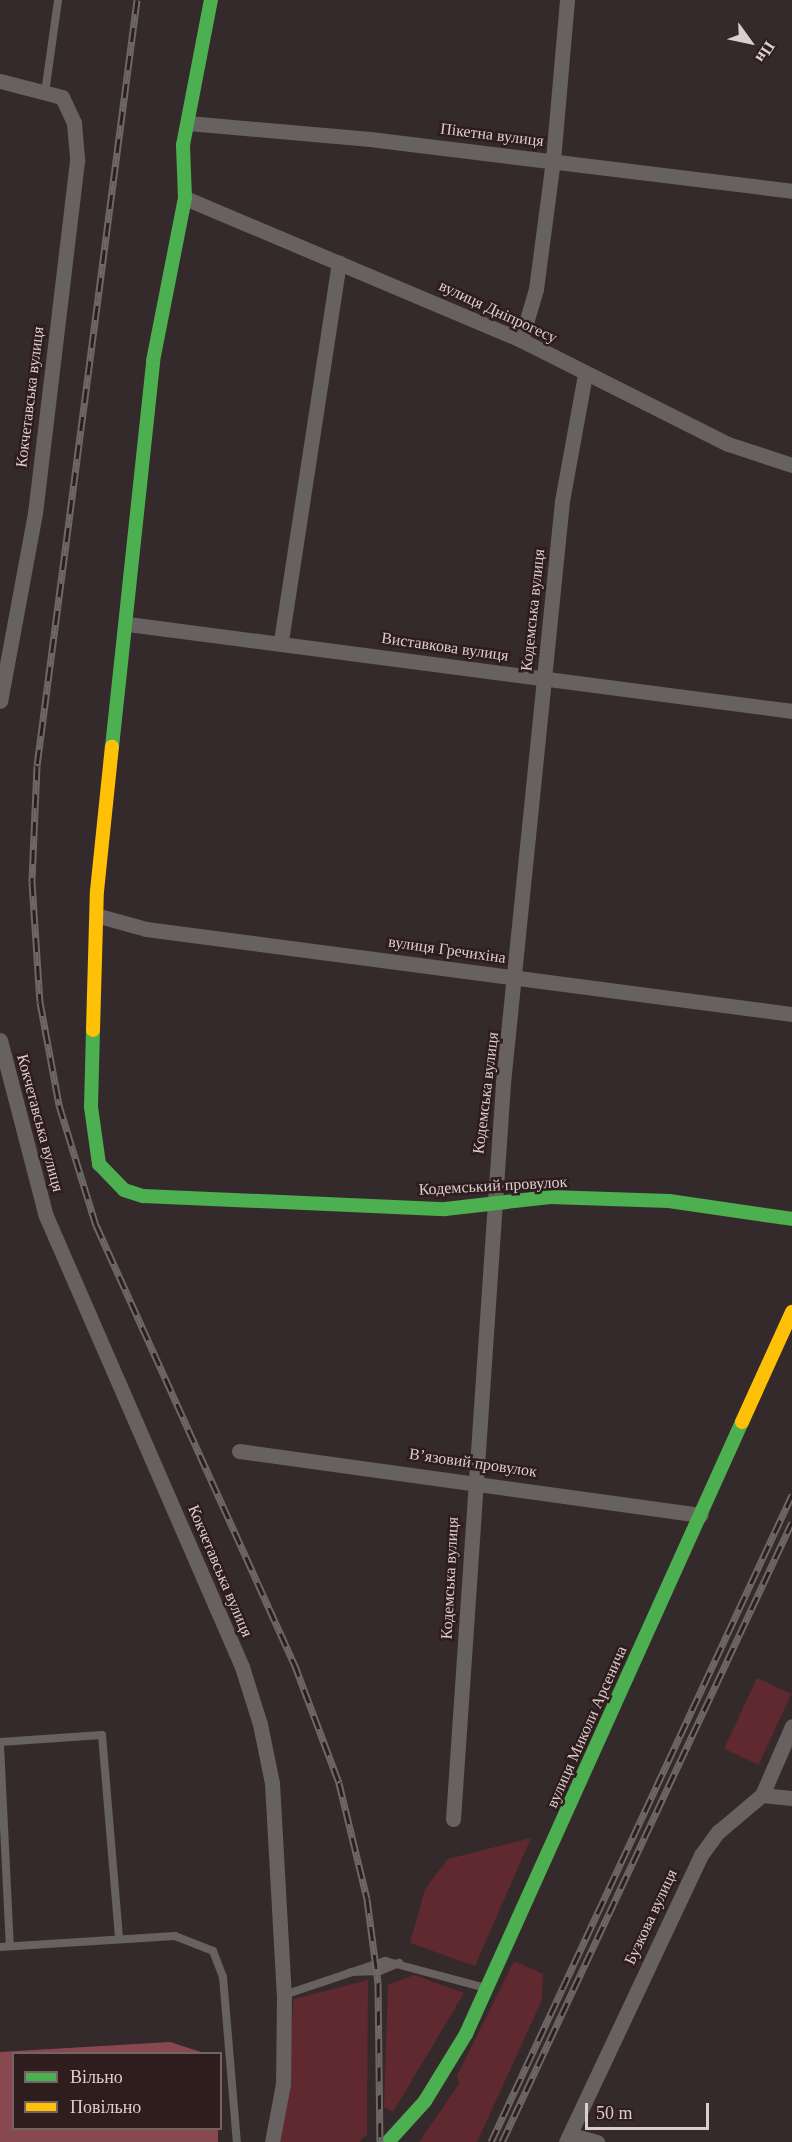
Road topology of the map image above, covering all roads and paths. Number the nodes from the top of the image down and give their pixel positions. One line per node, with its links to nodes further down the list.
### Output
1 (58, 0): 5 (lane)
2 (211, 0): 6 (street)
3 (567, 0): 7 (street)
4 (0, 81): 5 (street)
5 (45, 93): 17 (street, Кокчетавська вулиця)
6 (188, 123): 7 (street, Пікетна вулиця); 9 (street)
7 (553, 160): 8 (street, Пікетна вулиця); 11 (street)
8 (792, 191)
9 (185, 198): 10 (street, вулиця Дніпрогесу); 14 (street)
10 (339, 262): 11 (street, вулиця Дніпрогесу); 15 (street)
11 (521, 340): 12 (street, вулиця Дніпрогесу)
12 (585, 374): 13 (street, вулиця Дніпрогесу); 16 (street, Кодемська вулиця)
13 (792, 465)
14 (128, 624): 15 (street, Виставкова вулиця); 19 (street)
15 (281, 641): 16 (street, Виставкова вулиця)
16 (544, 678): 18 (street, Виставкова вулиця); 20 (street, Кодемська вулиця)
17 (0, 701)
18 (792, 711)
19 (99, 916): 20 (street, вулиця Гречихіна); 23 (street, Кодемський провулок)
20 (518, 978): 21 (street, вулиця Гречихіна); 23 (street, Кодемська вулиця)
21 (792, 1014)
22 (0, 1040): 38 (street, Кокчетавська вулиця)
23 (493, 1203): 24 (street, Кодемський провулок); 27 (street, Кодемська вулиця)
24 (792, 1219)
25 (792, 1312): 28 (street, вулиця Миколи Арсенича)
26 (239, 1451): 27 (street, Вʼязовий провулок)
27 (473, 1482): 28 (street, Вʼязовий провулок); 33 (street, Кодемська вулиця)
28 (701, 1515): 37 (street, вулиця Миколи Арсенича)
29 (792, 1726): 31 (street, Бузкова вулиця)
30 (0, 1744): 34 (lane); 35 (lane)
31 (762, 1795): 32 (street); 39 (street, Бузкова вулиця)
32 (792, 1798)
33 (453, 1819)
34 (119, 1938): 35 (lane); 40 (lane)
35 (10, 1946): 36 (lane)
36 (0, 1947)
37 (487, 1988): 38 (lane); 42 (street, вулиця Миколи Арсенича)
38 (284, 1995): 41 (street, Кокчетавська вулиця)
39 (568, 2138): 43 (street)
40 (237, 2142)
41 (272, 2142)
42 (388, 2142)
43 (597, 2142)

